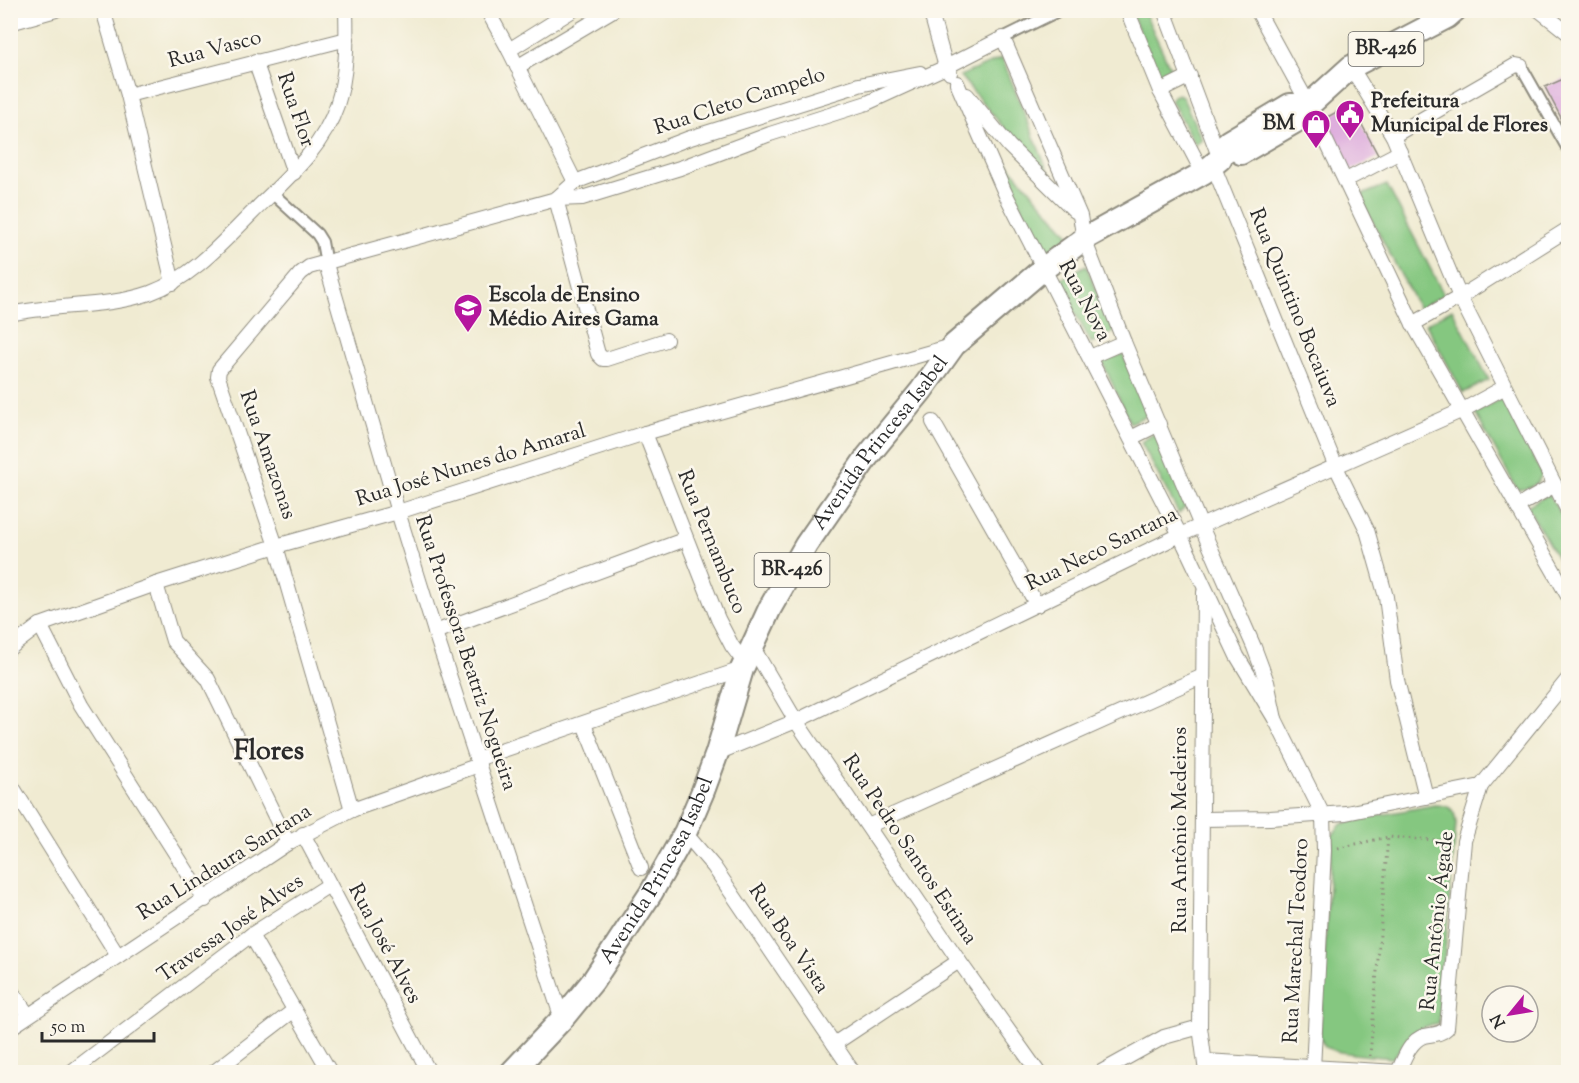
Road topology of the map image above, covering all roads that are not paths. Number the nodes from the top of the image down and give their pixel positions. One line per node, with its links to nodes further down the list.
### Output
1 (56, 10): 14 (street)
2 (103, 10): 27 (street)
3 (346, 10): 17 (street)
4 (487, 10): 18 (street)
5 (573, 10): 18 (street)
6 (613, 10): 21 (street)
7 (930, 10): 22 (street, Rua Nova)
8 (1060, 10): 16 (street, Rua Cleto Campelo)
9 (1127, 10): 26 (street)
10 (1164, 10): 24 (street)
11 (1257, 10): 28 (street)
12 (1455, 10): 23 (main road, Avenida Princesa Isabel / BR-426)
13 (1539, 10): 15 (street)
14 (10, 23)
15 (1569, 33)
16 (1003, 38): 22 (street, Rua Cleto Campelo); 38 (street, Rua Nova)
17 (347, 39): 19 (street, Rua Vasco); 33 (street)
18 (509, 50): 21 (street)
19 (255, 61): 27 (street, Rua Vasco); 33 (street, Rua Flor)
20 (1521, 66): 29 (street); 30 (street)
21 (517, 67): 35 (street)
22 (946, 67): 25 (street, Rua Nova); 35 (street, Rua Cleto Campelo); 37 (street, Rua Cleto Campelo)
23 (1351, 67): 28 (main road, Avenida Princesa Isabel / BR-426); 29 (street)
24 (1190, 76): 26 (street); 32 (street)
25 (957, 83): 38 (street, Rua Nova); 42 (street, Rua Nova)
26 (1160, 91): 32 (street)
27 (128, 95): 43 (street)
28 (1309, 105): 32 (main road, Avenida Princesa Isabel / BR-426); 34 (street)
29 (1393, 136): 31 (street)
30 (1569, 149)
31 (1400, 152): 34 (street); 44 (street)
32 (1212, 166): 40 (main road, Avenida Princesa Isabel / BR-426); 58 (street, Rua Quintino Bocaiuva)
33 (294, 173): 36 (street)
34 (1346, 180): 46 (street)
35 (575, 182): 37 (street, Rua Cleto Campelo)
36 (272, 193): 41 (street); 43 (street)
37 (556, 199): 41 (street, Rua Cleto Campelo); 47 (street)
38 (1080, 216): 40 (street, Rua Nova)
39 (1569, 229): 44 (street)
40 (1084, 239): 42 (main road, Avenida Princesa Isabel / BR-426); 48 (street, Rua Nova)
41 (326, 264): 51 (street, Rua Cleto Campelo); 62 (street, Rua Professora Beatriz Nogueira)
42 (1043, 268): 49 (main road, Avenida Princesa Isabel / BR-426); 50 (street, Rua Nova)
43 (173, 283): 45 (street)
44 (1460, 297): 46 (street); 52 (street)
45 (10, 314)
46 (1413, 324): 53 (street)
47 (666, 340)
48 (1124, 342): 50 (street); 55 (street, Rua Nova)
49 (954, 345): 56 (street, Rua José Nunes do Amaral); 78 (main road, Avenida Princesa Isabel / BR-426)
50 (1090, 357): 57 (street, Rua Nova)
51 (218, 377): 66 (street, Rua Amazonas)
52 (1505, 387): 53 (street, Rua Neco Santana); 59 (street)
53 (1463, 410): 58 (street, Rua Neco Santana); 60 (street)
54 (933, 422): 70 (street)
55 (1159, 424): 57 (street); 63 (street, Rua Nova)
56 (645, 433): 62 (street, Rua José Nunes do Amaral); 65 (street, Rua Pernambuco)
57 (1131, 438): 64 (street, Rua Nova)
58 (1336, 467): 63 (street, Rua Neco Santana); 88 (street, Rua Quintino Bocaiuva)
59 (1555, 485): 60 (street); 61 (street)
60 (1518, 506): 69 (street)
61 (1569, 511)
62 (398, 512): 66 (street, Rua José Nunes do Amaral); 74 (street, Rua Professora Beatriz Nogueira)
63 (1201, 526): 64 (street, Rua Neco Santana); 71 (street, Rua Nova)
64 (1180, 535): 68 (street, Rua Nova); 70 (street, Rua Neco Santana)
65 (686, 539): 74 (street); 78 (street, Rua Pernambuco)
66 (276, 546): 67 (street, Rua José Nunes do Amaral); 89 (street, Rua Amazonas)
67 (156, 584): 73 (street, Rua José Nunes do Amaral); 95 (street)
68 (1204, 588): 72 (street, Rua Nova); 79 (street, Rua Antônio Medeiros)
69 (1569, 596)
70 (1037, 605): 82 (street, Rua Neco Santana)
71 (1238, 610): 72 (street); 75 (street, Rua Nova)
72 (1220, 620): 77 (street, Rua Nova)
73 (40, 625): 76 (street, Rua José Nunes do Amaral); 98 (street)
74 (435, 632): 85 (street, Rua Professora Beatriz Nogueira)
75 (1254, 647): 77 (street); 81 (street, Rua Nova)
76 (10, 648)
77 (1237, 656): 81 (street, Rua Nova)
78 (746, 659): 82 (street, Rua Pedro Santos Estima); 83 (street, Rua Lindaura Santana); 84 (main road, Avenida Princesa Isabel / BR-426)
79 (1203, 676): 91 (street, Rua Antônio Medeiros); 92 (street)
80 (1569, 679): 87 (street)
81 (1275, 718): 90 (street)
82 (796, 721): 84 (street, Rua Neco Santana); 92 (street, Rua Pedro Santos Estima)
83 (584, 724): 85 (street, Rua Lindaura Santana); 96 (street)
84 (717, 753): 93 (main road, Avenida Princesa Isabel / BR-426)
85 (478, 762): 89 (street, Rua Lindaura Santana); 105 (street, Rua Professora Beatriz Nogueira)
86 (10, 783): 100 (street)
87 (1481, 786): 88 (street); 120 (street, Rua Antônio Ágade)
88 (1426, 797): 90 (street)
89 (352, 810): 94 (street, Rua Lindaura Santana)
90 (1323, 815): 91 (street); 110 (street, Rua Marechal Teodoro)
91 (1203, 819): 106 (street, Rua Antônio Medeiros)
92 (868, 826): 101 (street, Rua Pedro Santos Estima)
93 (685, 832): 105 (main road, Avenida Princesa Isabel / BR-426); 108 (street, Rua Boa Vista)
94 (303, 834): 95 (street, Rua Lindaura Santana); 97 (street, Rua José Alves)
95 (288, 843): 98 (street, Rua Lindaura Santana)
96 (641, 868)
97 (329, 885): 99 (street, Travessa José Alves); 115 (street, Rua José Alves)
98 (205, 900): 100 (street, Rua Lindaura Santana)
99 (251, 935): 103 (street); 112 (street, Travessa José Alves)
100 (118, 956): 104 (street, Rua Lindaura Santana)
101 (959, 961): 108 (street); 118 (street, Rua Pedro Santos Estima)
102 (10, 989): 104 (street)
103 (293, 1011): 113 (street); 114 (street)
104 (28, 1015): 107 (street, Rua Lindaura Santana)
105 (562, 1019): 116 (main road, Avenida Princesa Isabel / BR-426)
106 (1200, 1027): 109 (street, Rua Antônio Medeiros); 119 (street)
107 (10, 1028)
108 (834, 1044): 117 (street, Rua Boa Vista)
109 (1206, 1067): 110 (street)
110 (1313, 1069): 111 (street)
111 (1369, 1071): 120 (street)
112 (71, 1072)
113 (214, 1072)
114 (330, 1072)
115 (429, 1072)
116 (512, 1072)
117 (853, 1072)
118 (1038, 1072)
119 (1101, 1072)
120 (1398, 1072)

